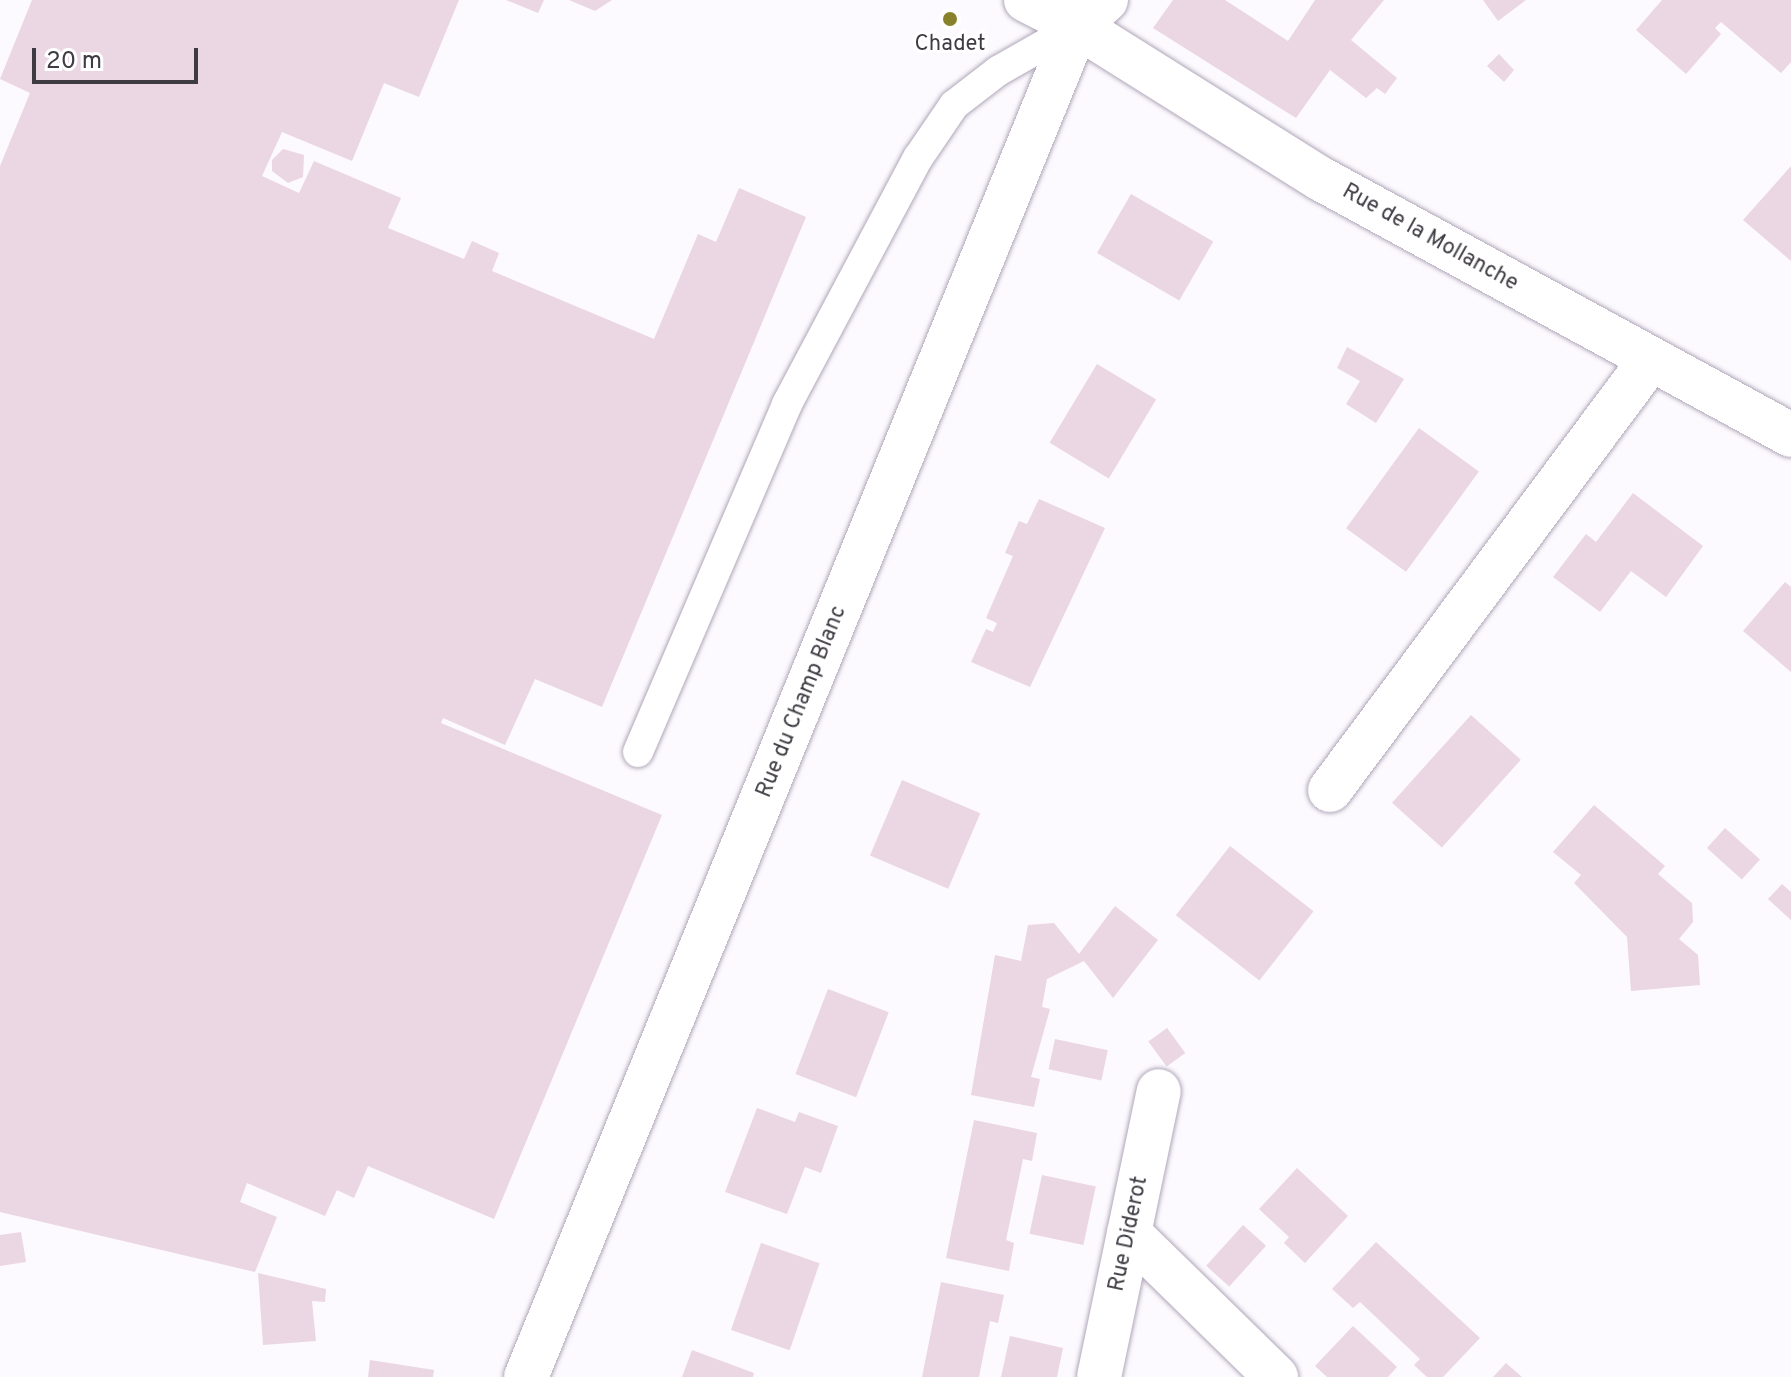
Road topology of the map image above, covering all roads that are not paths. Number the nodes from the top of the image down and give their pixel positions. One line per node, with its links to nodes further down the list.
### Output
1 (1026, 0): 2 (street, Rue de la Mollanche)
2 (1082, 9): 3 (street, Rue de la Mollanche); 5 (lane); 9 (street, Rue du Champ Blanc)
3 (1651, 359): 4 (street, Rue de la Mollanche); 6 (street)
4 (1791, 435)
5 (638, 752)
6 (1330, 790)
7 (1159, 1091): 8 (street, Rue Diderot)
8 (1129, 1233): 10 (street, Rue Diderot); 11 (street)
9 (526, 1377)
10 (1099, 1377)
11 (1276, 1377)

